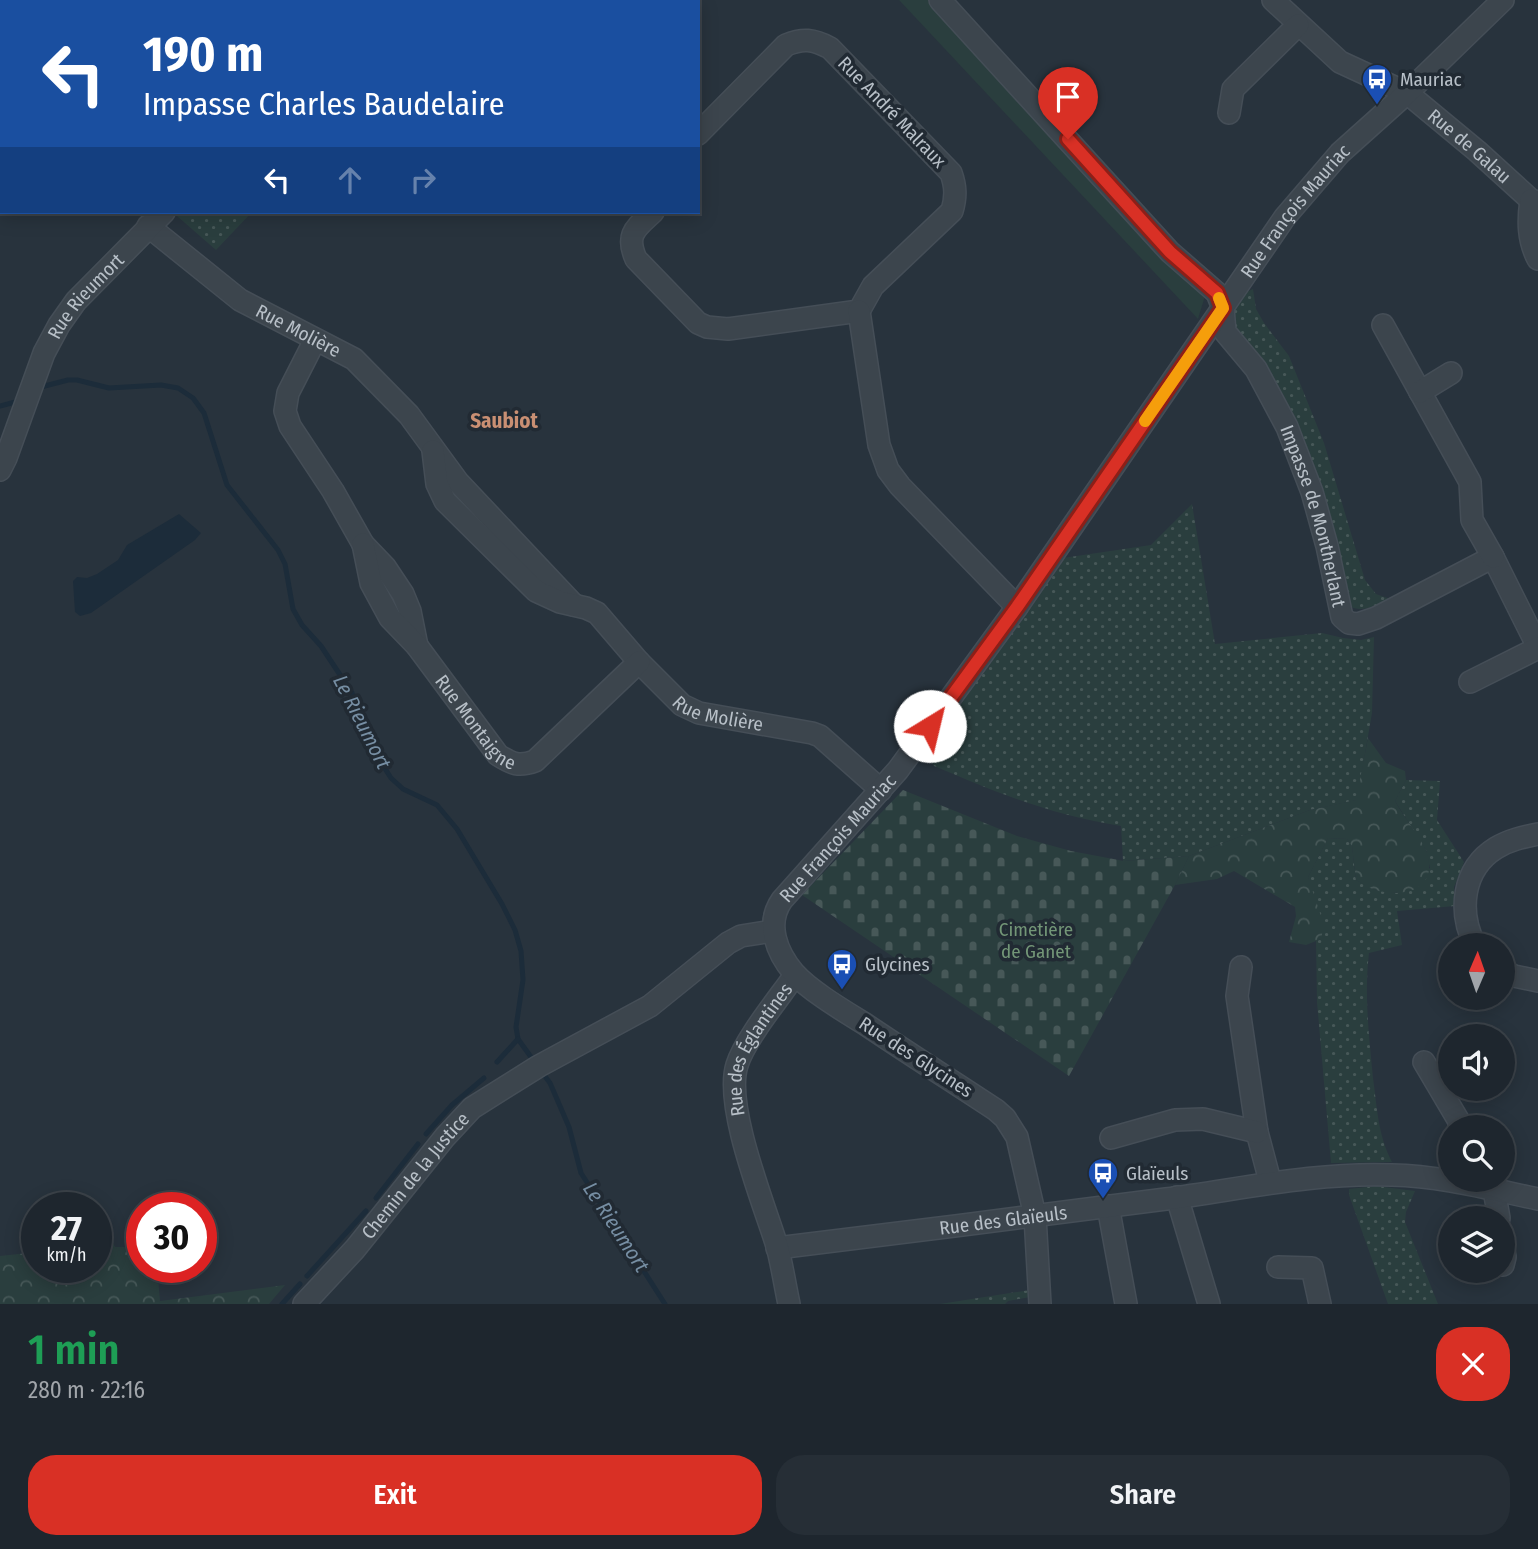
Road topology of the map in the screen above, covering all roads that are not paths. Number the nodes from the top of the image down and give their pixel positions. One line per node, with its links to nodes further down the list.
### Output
1 (940, 0): 12 (street)
2 (1273, 0): 4 (street, Rue de Galau)
3 (1503, 0): 5 (street, Rue François Mauriac)
4 (1298, 25): 5 (street, Rue de Galau); 6 (street)
5 (1407, 93): 8 (street, Rue de Galau); 12 (street, Rue François Mauriac)
6 (1229, 113)
7 (700, 132): 13 (street, Rue André Malraux)
8 (1534, 201): 11 (street, Rue de Galau)
9 (651, 214): 13 (street)
10 (156, 219): 15 (street, Rue Molière); 18 (street, Rue Rieumort)
11 (1538, 259)
12 (1223, 308): 19 (street, Impasse de Montherlant); 20 (street, Rue François Mauriac)
13 (859, 312): 20 (street)
14 (1383, 325): 17 (street)
15 (315, 340): 22 (street, Rue Molière); 22 (street, Rue Montaigne)
16 (1451, 373): 17 (street)
17 (1420, 392): 19 (street)
18 (0, 470)
19 (1493, 557): 21 (street)
20 (1017, 607): 24 (street, Rue François Mauriac)
21 (1538, 647): 23 (street)
22 (639, 662): 24 (street, Rue Molière)
23 (1470, 682)
24 (881, 790): 26 (street, Rue François Mauriac)
25 (1538, 834): 27 (street)
26 (773, 923): 29 (street, Rue des Glycines); 45 (street, Chemin de la Justice)
27 (1469, 933)
28 (1241, 967): 34 (street)
29 (795, 975): 42 (street, Rue des Glycines); 43 (street, Rue des Églantines)
30 (1516, 976): 31 (street)
31 (1538, 981)
32 (1424, 1062): 33 (street)
33 (1455, 1115)
34 (1256, 1132): 35 (street); 37 (street)
35 (1111, 1138)
36 (1438, 1180): 37 (street, Rue des Glaïeuls)
37 (1270, 1181): 39 (street, Rue des Glaïeuls)
38 (1504, 1192): 40 (street, Rue des Glaïeuls)
39 (1177, 1197): 41 (street, Rue des Glaïeuls); 49 (street)
40 (1538, 1199)
41 (1108, 1206): 42 (street, Rue des Glaïeuls); 48 (street)
42 (1035, 1216): 43 (street, Rue des Glaïeuls); 47 (street, Rue des Glycines)
43 (777, 1248): 46 (street, Rue des Églantines)
44 (1278, 1267): 50 (street)
45 (304, 1304)
46 (789, 1304)
47 (1040, 1304)
48 (1126, 1304)
49 (1209, 1304)
50 (1320, 1304)

